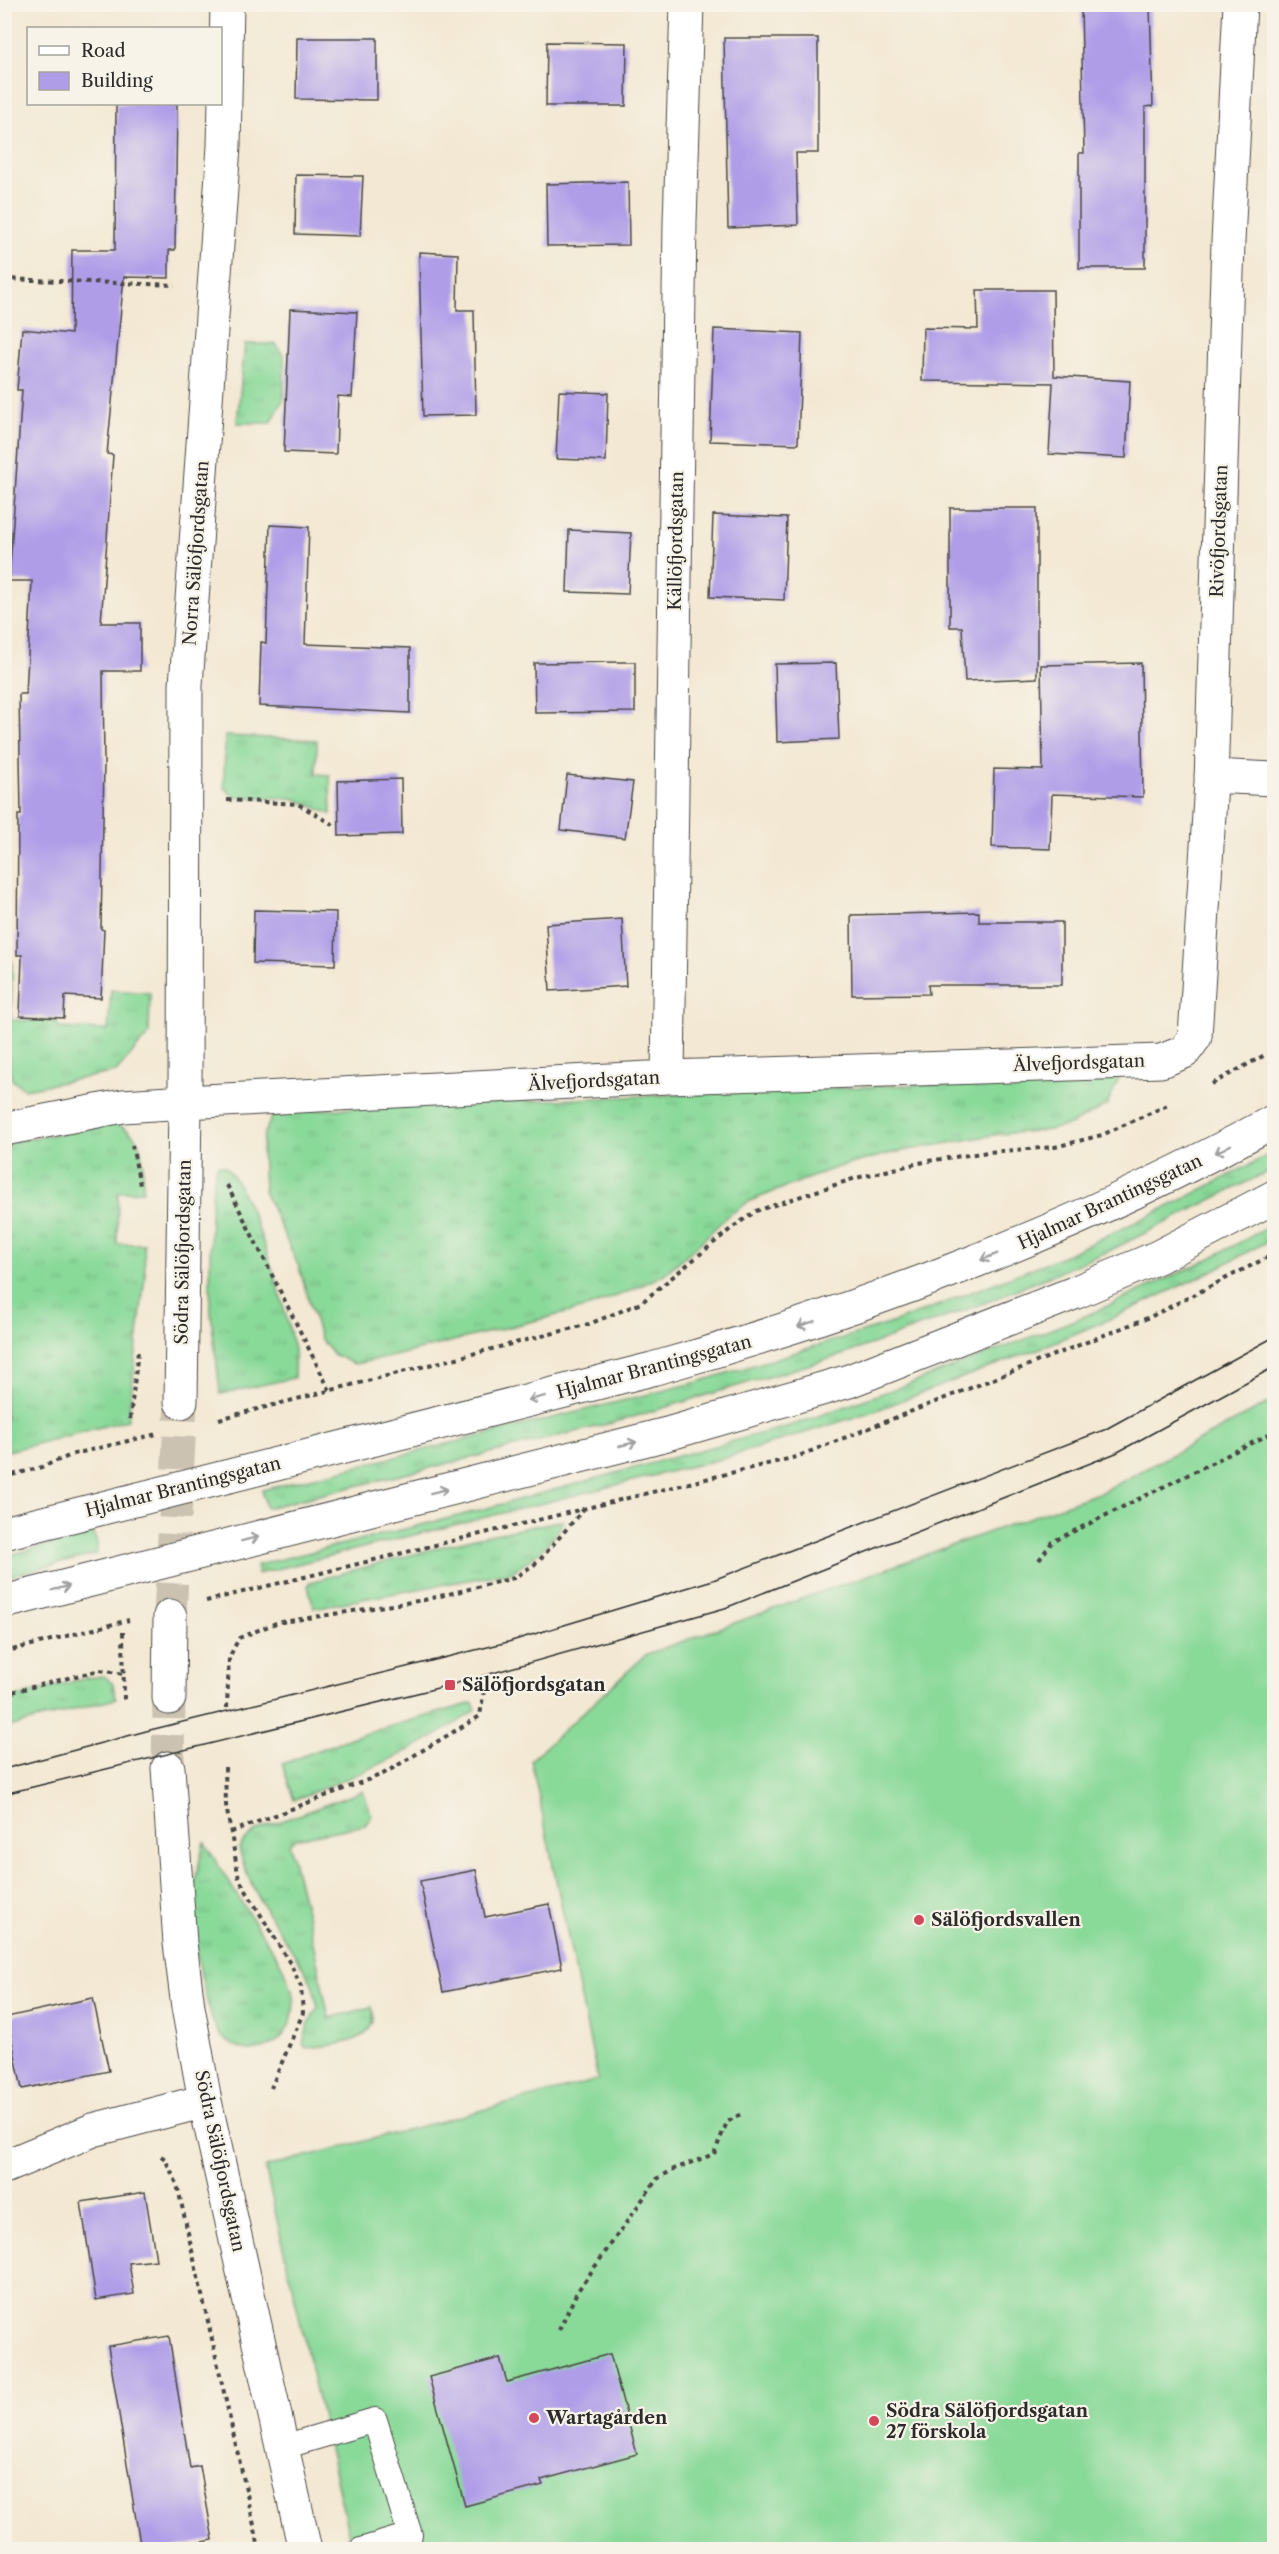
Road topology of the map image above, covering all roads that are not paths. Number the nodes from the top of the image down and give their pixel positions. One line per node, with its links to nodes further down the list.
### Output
1 (227, 4): 8 (street, Norra Sälöfjordsgatan)
2 (687, 4): 7 (street, Källöfjordsgatan)
3 (1240, 4): 4 (street, Rivöfjordsgatan)
4 (1211, 776): 5 (street); 6 (street, Rivöfjordsgatan)
5 (1275, 779)
6 (1184, 1052): 7 (street, Älvefjordsgatan)
7 (668, 1077): 8 (street, Älvefjordsgatan)
8 (185, 1102): 10 (street, Älvefjordsgatan); 12 (street, Södra Sälöfjordsgatan)
9 (1275, 1121): 13 (street, Hjalmar Brantingsgatan, one-way to 13)
10 (4, 1129)
11 (1275, 1197): 14 (street, one-way to 11)
12 (181, 1402)
13 (4, 1533)
14 (4, 1602)
15 (170, 1616): 16 (street)
16 (169, 1698)
17 (168, 1768): 18 (street, Södra Sälöfjordsgatan)
18 (206, 2101): 19 (street); 20 (street, Södra Sälöfjordsgatan)
19 (4, 2167)
20 (283, 2446): 21 (street, Södra Sälöfjordsgatan); 22 (lane)
21 (305, 2550)
22 (361, 2550)

